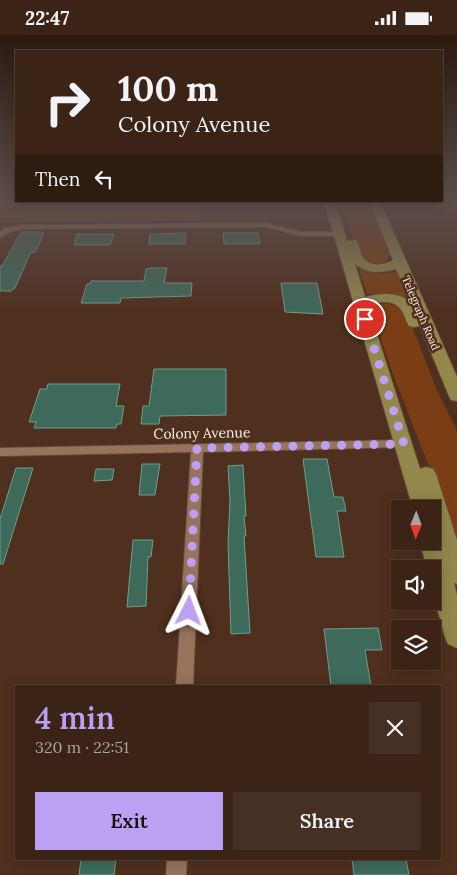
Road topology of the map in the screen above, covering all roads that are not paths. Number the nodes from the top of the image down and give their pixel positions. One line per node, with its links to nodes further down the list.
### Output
1 (340, 239): 5 (main road)
2 (351, 239): 4 (main road)
3 (390, 239): 4 (main road, Telegraph Road)
4 (399, 262): 6 (main road, Telegraph Road)
5 (360, 305): 7 (main road); 8 (main road)
6 (457, 396)
7 (457, 411)
8 (402, 437): 9 (street, Colony Avenue); 11 (main road); 13 (main road)
9 (197, 448): 10 (street, Colony Avenue); 15 (street)
10 (0, 452)
11 (420, 500)
12 (433, 550): 14 (main road)
13 (457, 575)
14 (457, 637)
15 (185, 685)
16 (177, 860): 17 (street)
17 (176, 875)

